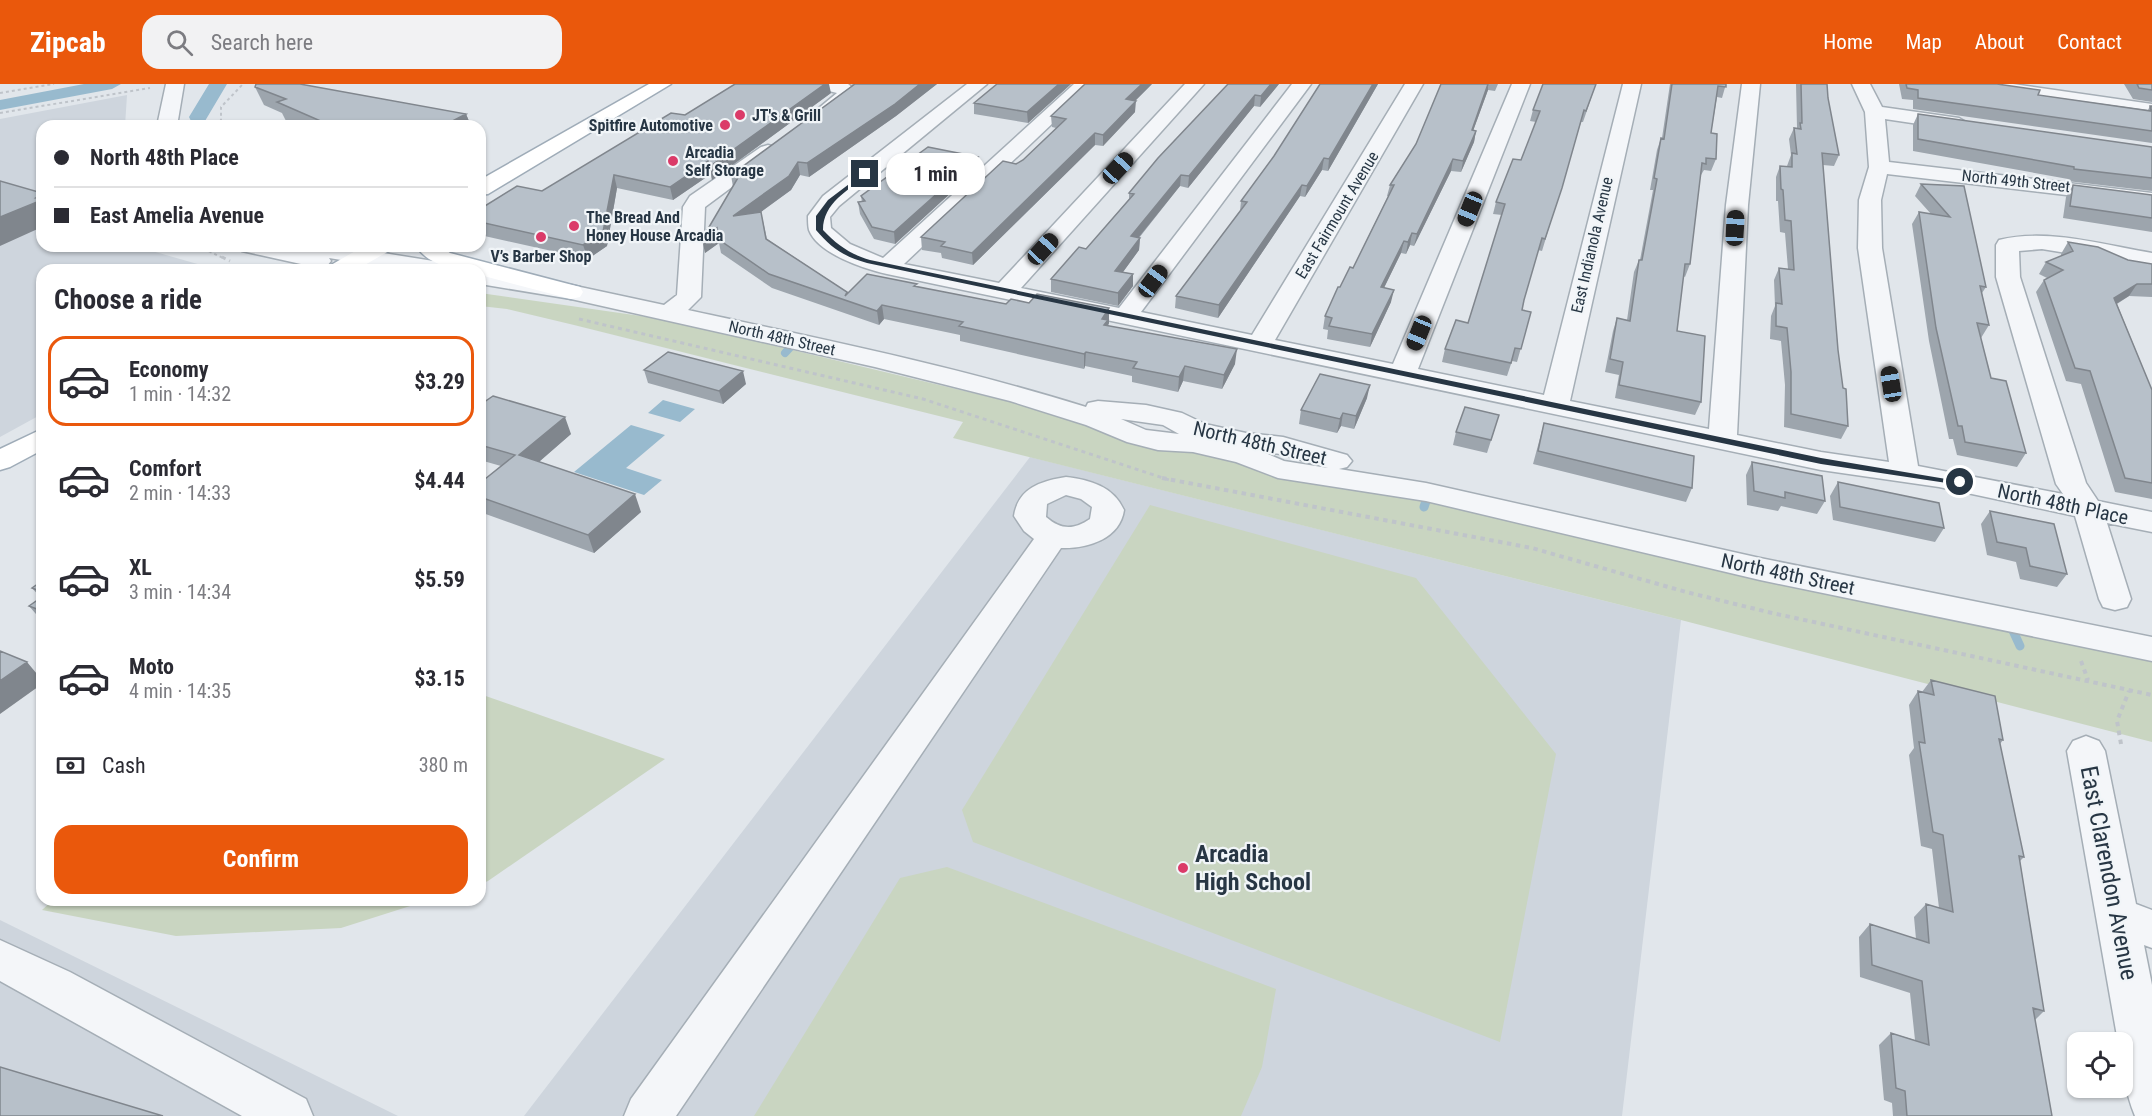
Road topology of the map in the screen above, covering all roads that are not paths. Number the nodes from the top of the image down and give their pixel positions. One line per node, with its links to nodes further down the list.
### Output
1 (175, 84): 18 (street)
2 (662, 84): 21 (main road)
3 (824, 84): 43 (street)
4 (978, 84): 36 (street, North 48th Place)
5 (1085, 84): 36 (street)
6 (1195, 84): 40 (street)
7 (1302, 84): 44 (street)
8 (1414, 84): 45 (street, East Fairmount Avenue)
9 (1521, 84): 46 (street)
10 (1632, 84): 47 (street, East Indianola Avenue)
11 (1751, 84): 49 (street)
12 (1862, 84): 17 (street)
13 (1975, 84): 15 (street)
14 (2085, 84): 15 (street)
15 (2095, 102): 16 (street)
16 (2152, 110)
17 (1875, 112): 19 (street); 20 (street)
18 (167, 120)
19 (1979, 127)
20 (1879, 167): 22 (street, North 49th Street); 51 (street)
21 (486, 186)
22 (2152, 199)
23 (238, 252): 31 (street)
24 (277, 252): 32 (street)
25 (324, 252): 26 (street)
26 (351, 252)
27 (371, 252): 33 (main road)
28 (377, 252): 34 (street)
29 (434, 252): 35 (main road)
30 (2152, 260): 52 (street)
31 (266, 264)
32 (332, 264)
33 (350, 264)
34 (423, 264)
35 (465, 264)
36 (887, 267): 40 (street, North 48th Place)
37 (486, 270): 41 (main road)
38 (486, 278): 41 (street, North 48th Street)
39 (486, 291): 42 (street, North 48th Street)
40 (1005, 291): 44 (street, North 48th Place)
41 (571, 292): 42 (street, North 48th Street)
42 (613, 302): 43 (street, North 48th Street)
43 (669, 313): 56 (street, North 48th Street)
44 (1125, 316): 45 (street, North 48th Place)
45 (1259, 345): 46 (street, North 48th Place)
46 (1402, 375): 47 (street, North 48th Place)
47 (1555, 407): 49 (street, North 48th Place)
48 (36, 441): 50 (main road)
49 (1722, 441): 51 (street, North 48th Place)
50 (0, 461)
51 (1905, 474): 52 (street, North 48th Place)
52 (2088, 509): 53 (street, North 48th Place); 55 (street)
53 (2152, 522)
54 (1053, 536): 62 (street)
55 (2115, 599)
56 (2152, 649)
57 (2086, 751): 58 (street, East Clarendon Avenue)
58 (2134, 922): 60 (street, East Clarendon Avenue)
59 (0, 960): 61 (street)
60 (2152, 1101)
61 (289, 1116)
62 (648, 1116)

